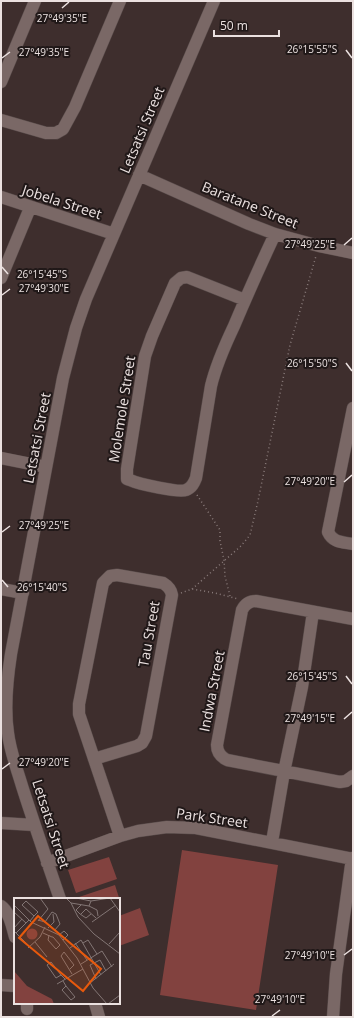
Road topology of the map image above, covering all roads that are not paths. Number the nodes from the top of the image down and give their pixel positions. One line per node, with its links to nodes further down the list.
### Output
1 (35, 1): 4 (street)
2 (120, 1): 5 (street)
3 (214, 1): 6 (street, Letsatsi Street)
4 (1, 82)
5 (1, 120)
6 (139, 175): 9 (street, Letsatsi Street); 10 (street, Baratane Street)
7 (1, 197): 8 (street, Jobela Street)
8 (30, 208): 9 (street, Jobela Street); 12 (street)
9 (114, 234): 16 (street, Letsatsi Street)
10 (275, 234): 11 (street, Baratane Street); 13 (street)
11 (353, 253)
12 (1, 278)
13 (245, 300): 13 (street, Molemole Street)
14 (353, 408): 17 (street)
15 (1, 458): 16 (street)
16 (46, 467): 19 (street, Letsatsi Street)
17 (353, 544)
18 (1, 589): 19 (street)
19 (23, 593): 22 (street, Letsatsi Street)
20 (314, 612): 21 (street); 25 (street); 25 (street, Indwa Street)
21 (353, 619)
22 (5, 670): 23 (street, Letsatsi Street)
23 (6, 749): 28 (street, Letsatsi Street)
24 (94, 759): 24 (street, Tau Street); 29 (street, Tau Street)
25 (284, 772): 26 (street, Indwa Street); 30 (street)
26 (353, 776)
27 (1, 823): 28 (street)
28 (34, 825): 32 (street, Letsatsi Street)
29 (120, 836): 30 (street, Park Street); 32 (street, Park Street)
30 (272, 842): 31 (street, Park Street)
31 (352, 859): 40 (street)
32 (48, 863): 33 (street, Letsatsi Street)
33 (60, 898)
34 (1, 906): 35 (street)
35 (14, 934)
36 (1, 985): 37 (street)
37 (14, 986)
38 (95, 1004): 39 (street)
39 (99, 1017)
40 (333, 1017)

